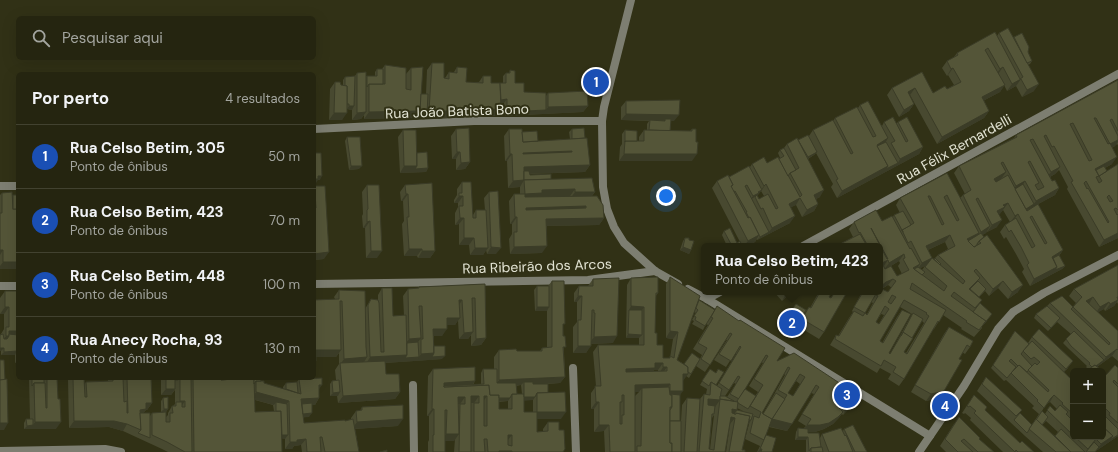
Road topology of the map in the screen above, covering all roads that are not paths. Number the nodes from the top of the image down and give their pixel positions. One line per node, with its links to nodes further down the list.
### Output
1 (631, 0): 3 (street)
2 (1118, 74): 7 (street, Rua Félix Bernardelli)
3 (602, 121): 4 (street, Rua João Batista Bono); 9 (street)
4 (316, 129)
5 (0, 186): 6 (street)
6 (16, 186)
7 (808, 243)
8 (1118, 255): 17 (street)
9 (654, 271): 10 (street, Rua Ribeirão dos Arcos); 14 (street)
10 (316, 284)
11 (0, 286): 12 (street)
12 (16, 286)
13 (714, 295): 14 (street)
14 (707, 299): 17 (street)
15 (573, 368): 21 (street)
16 (413, 385): 20 (street)
17 (930, 436): 22 (street)
18 (0, 451): 19 (street)
19 (120, 452)
20 (414, 452)
21 (576, 452)
22 (919, 452)

